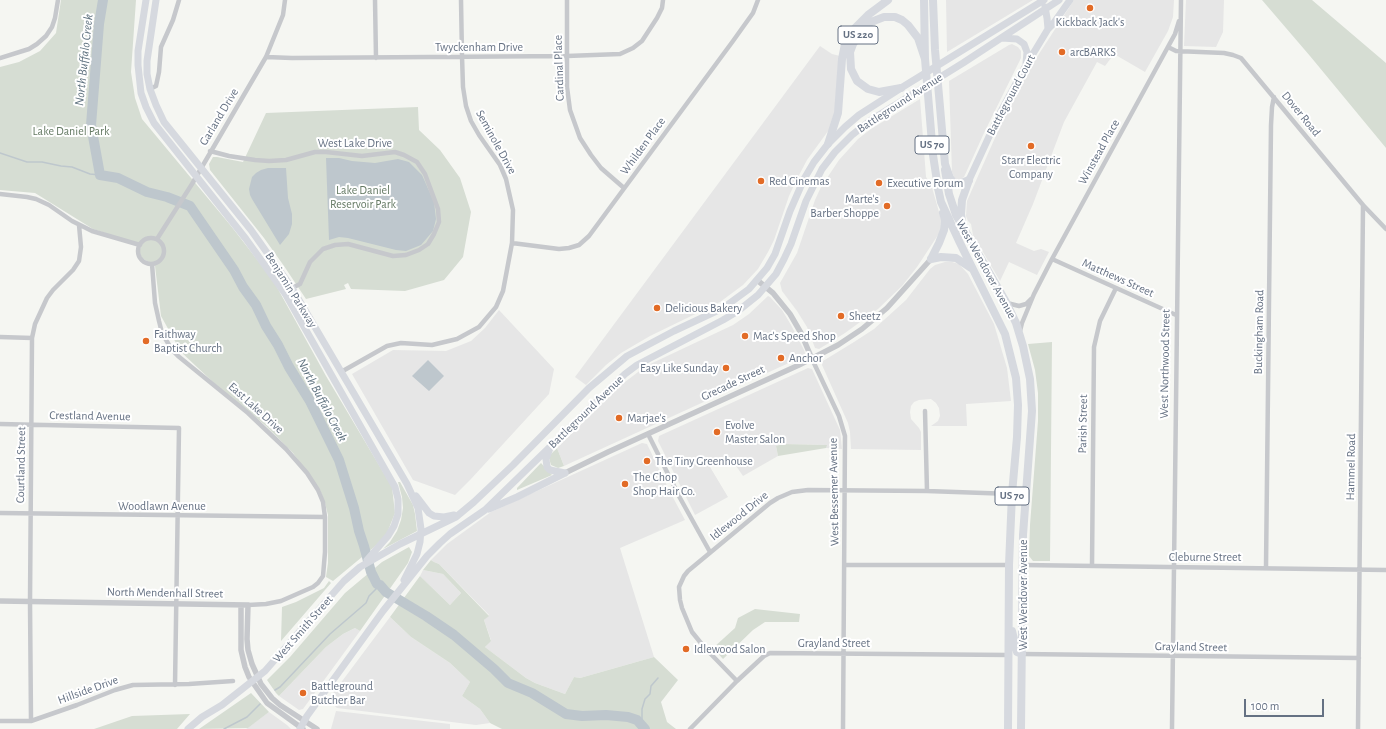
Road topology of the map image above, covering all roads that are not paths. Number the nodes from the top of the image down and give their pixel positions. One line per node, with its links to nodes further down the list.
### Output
1 (58, 0): 27 (street)
2 (146, 0): 38 (main road, Benjamin Parkway)
3 (156, 0): 32 (main road, Benjamin Parkway)
4 (179, 0): 32 (street)
5 (285, 0): 26 (street, Garland Drive)
6 (376, 0): 28 (street)
7 (462, 0): 24 (street, Seminole Drive)
8 (567, 0): 25 (street, Cardinal Place)
9 (663, 0): 25 (street, Twyckenham Drive)
10 (758, 0): 40 (street, Whilden Place)
11 (888, 0): 34 (highway)
12 (924, 0): 29 (highway, West Wendover Avenue / US 70)
13 (933, 0): 36 (highway, West Wendover Avenue / US 70)
14 (1043, 0): 18 (main road); 31 (main road, Battleground Avenue / US 220)
15 (1059, 0): 18 (main road, Battleground Avenue)
16 (1070, 0): 20 (main road, Battleground Court)
17 (1180, 0): 19 (street, West Northwood Street)
18 (1045, 9): 20 (main road); 21 (main road, Battleground Avenue)
19 (1180, 18): 22 (street, Winstead Place); 23 (street, West Northwood Street)
20 (1048, 29): 30 (main road, Battleground Court)
21 (1002, 38): 30 (main road); 55 (main road, Battleground Avenue)
22 (1168, 47): 23 (street, Dover Road); 51 (street, Winstead Place)
23 (1180, 51): 33 (street, Dover Road); 60 (street, West Northwood Street)
24 (462, 56): 25 (street, Twyckenham Drive); 28 (street, Twyckenham Drive); 48 (street, Seminole Drive)
25 (567, 56): 40 (street, Cardinal Place)
26 (266, 57): 28 (street, Twyckenham Drive); 35 (street, Garland Drive)
27 (0, 58)
28 (376, 58)
29 (925, 59): 31 (highway, US 220); 42 (highway, West Wendover Avenue / US 70)
30 (1025, 67): 39 (main road, Battleground Court)
31 (900, 88): 34 (main road, Battleground Avenue)
32 (150, 89): 37 (main road, Benjamin Parkway)
33 (1274, 97): 43 (street, Dover Road); 90 (street, Buckingham Road)
34 (828, 144): 54 (main road, Battleground Avenue)
35 (210, 151): 37 (street, Garland Drive); 56 (street, West Lake Drive)
36 (945, 164): 39 (highway); 45 (highway, West Wendover Avenue / US 70)
37 (200, 168): 38 (street, Garland Drive); 56 (main road, Benjamin Parkway)
38 (196, 177): 47 (street, Garland Drive); 84 (main road, Benjamin Parkway)
39 (969, 180): 45 (highway)
40 (624, 188): 48 (street, Whilden Place)
41 (0, 194): 44 (street)
42 (941, 202): 50 (highway); 53 (highway, West Wendover Avenue / US 70)
43 (1363, 206): 46 (street, Dover Road); 91 (street, Hammel Road)
44 (79, 225): 49 (street); 63 (street, Courtland Street)
45 (963, 228): 59 (highway, West Wendover Avenue / US 70)
46 (1386, 229)
47 (157, 239): 49 (street); 52 (street)
48 (512, 243): 65 (street, Seminole Drive)
49 (140, 245): 52 (street)
50 (931, 259): 53 (highway); 64 (street, Grecade Street)
51 (1052, 259): 57 (street, Matthews Street); 58 (street, Winstead Place)
52 (152, 264): 81 (street, East Lake Drive)
53 (974, 272): 75 (highway, West Wendover Avenue / US 70)
54 (757, 280): 55 (street, West Bessemer Avenue); 77 (main road, Battleground Avenue)
55 (765, 287): 64 (street, West Bessemer Avenue); 70 (main road, Battleground Avenue)
56 (292, 288): 65 (main road, Benjamin Parkway)
57 (1116, 288): 60 (street, Matthews Street); 88 (street, Parish Street)
58 (1034, 294): 59 (street, Winstead Place); 61 (street, Winstead Place)
59 (1006, 302): 61 (highway, West Wendover Avenue / US 70)
60 (1176, 315): 89 (street, West Northwood Street)
61 (1019, 332): 86 (highway, West Wendover Avenue / US 70)
62 (0, 337): 63 (street)
63 (32, 338): 68 (street, Courtland Street)
64 (812, 359): 69 (street, Grecade Street); 73 (street, West Bessemer Avenue)
65 (341, 372): 72 (main road, Benjamin Parkway)
66 (925, 411): 74 (street)
67 (0, 424): 68 (street, Crestland Avenue)
68 (32, 425): 79 (street, Courtland Street); 80 (street, Crestland Avenue)
69 (648, 434): 71 (street, Grecade Street); 83 (street)
70 (550, 446): 71 (main road); 76 (main road, Battleground Avenue)
71 (565, 473): 76 (main road)
72 (407, 484): 77 (main road); 82 (main road, Benjamin Parkway)
73 (846, 491): 74 (street, Idlewood Drive); 83 (street, Idlewood Drive); 85 (street, West Bessemer Avenue)
74 (927, 491): 75 (street, Idlewood Drive)
75 (1012, 494): 87 (highway, West Wendover Avenue / US 70)
76 (485, 510): 94 (main road, Battleground Avenue)
77 (462, 512): 82 (main road, Battleground Avenue)
78 (0, 514): 79 (street, Woodlawn Avenue)
79 (31, 514): 80 (street, Woodlawn Avenue); 96 (street, Courtland Street)
80 (178, 516): 81 (street, Woodlawn Avenue); 97 (street)
81 (325, 517): 93 (street, East Lake Drive)
82 (421, 535): 84 (main road, West Smith Street); 94 (main road, Benjamin Parkway)
83 (710, 552): 108 (street, Idlewood Drive)
84 (374, 555): 106 (main road, West Smith Street)
85 (845, 565): 87 (street); 101 (street, West Bessemer Avenue)
86 (1023, 565): 88 (street, Cleburne Street); 102 (highway, West Wendover Avenue / US 70)
87 (1009, 566): 100 (highway, West Wendover Avenue / US 70)
88 (1092, 566): 89 (street, Cleburne Street)
89 (1173, 567): 90 (street, Cleburne Street); 104 (street, West Northwood Street)
90 (1266, 567): 91 (street, Cleburne Street)
91 (1360, 569): 92 (street, Cleburne Street); 105 (street, Hammel Road)
92 (1386, 570)
93 (322, 577): 99 (street, North Mendenhall Street)
94 (401, 587): 111 (main road, Battleground Avenue)
95 (0, 601): 96 (street, North Mendenhall Street)
96 (30, 602): 97 (street, North Mendenhall Street); 113 (street, Courtland Street)
97 (176, 604): 98 (street, North Mendenhall Street); 110 (street)
98 (241, 605): 99 (street, North Mendenhall Street); 109 (street)
99 (248, 605): 106 (street)
100 (1009, 621): 102 (highway); 103 (highway, West Wendover Avenue / US 70)
101 (844, 653): 103 (street, Grayland Street); 108 (street, Grayland Street); 118 (street, West Bessemer Avenue)
102 (1022, 654): 104 (street, Grayland Street); 120 (highway, West Wendover Avenue / US 70)
103 (1009, 655): 119 (highway, West Wendover Avenue / US 70)
104 (1173, 656): 105 (street, Grayland Street); 121 (street, West Northwood Street)
105 (1359, 658): 122 (street, Hammel Road)
106 (258, 677): 109 (main road, West Smith Street); 111 (street)
107 (233, 681): 110 (street, Hillside Drive)
108 (737, 681): 117 (street, Grayland Street)
109 (252, 682): 114 (street); 115 (main road, West Smith Street)
110 (175, 685): 113 (street, Hillside Drive)
111 (304, 720): 114 (main road, Battleground Avenue); 116 (street)
112 (0, 721): 113 (street, Hillside Drive)
113 (31, 721)
114 (301, 728)
115 (188, 729)
116 (317, 729)
117 (690, 729)
118 (843, 729)
119 (1008, 729)
120 (1021, 729)
121 (1172, 729)
122 (1358, 729)

